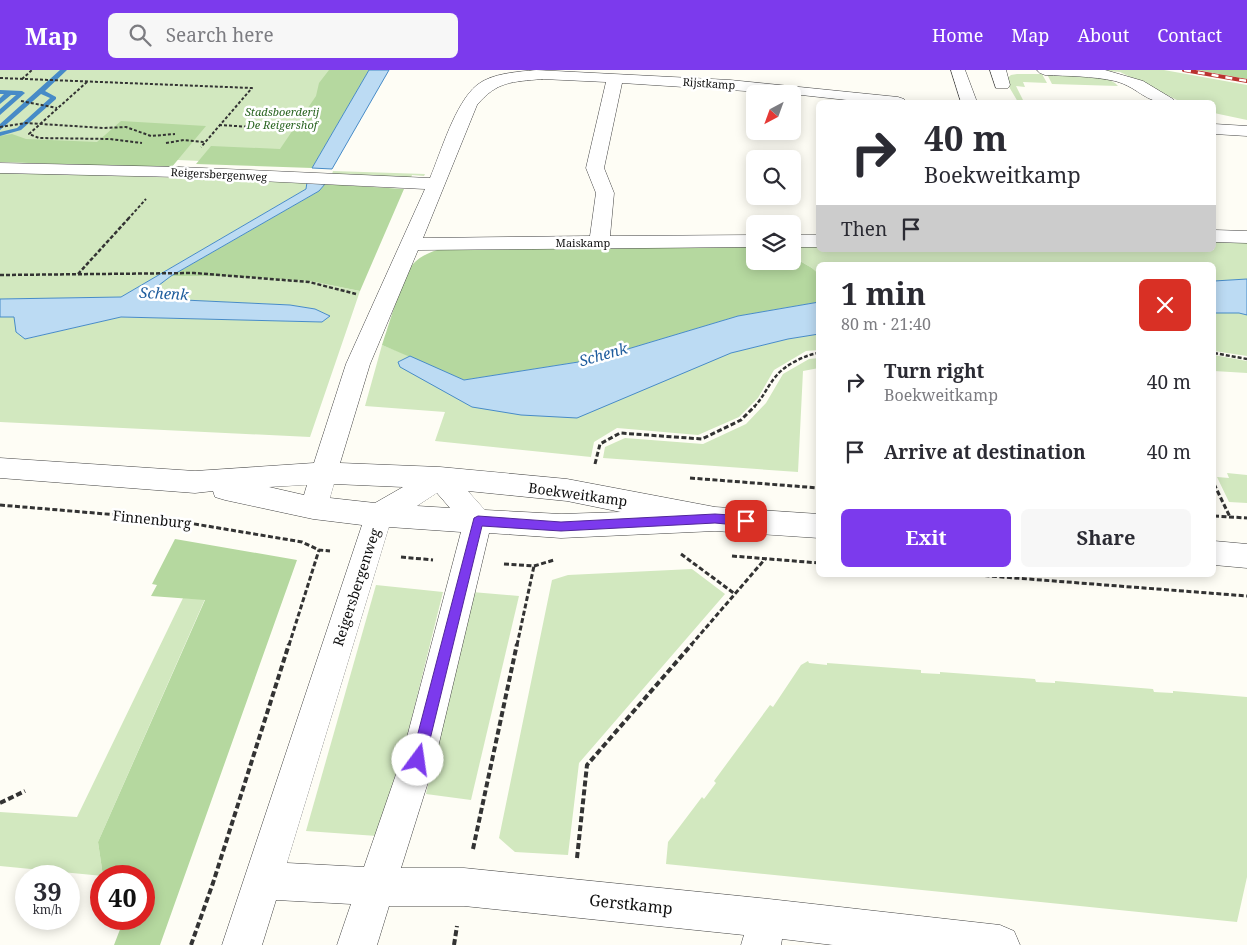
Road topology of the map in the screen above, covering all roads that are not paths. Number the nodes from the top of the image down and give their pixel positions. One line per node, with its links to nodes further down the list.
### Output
1 (1045, 70): 7 (street)
2 (958, 71): 6 (street)
3 (580, 73): 4 (street, Rijstkamp); 11 (street)
4 (615, 78): 5 (street, Rijstkamp); 16 (street)
5 (883, 100)
6 (968, 100)
7 (1164, 100)
8 (1216, 127): 9 (street)
9 (1247, 131)
10 (0, 168): 11 (street, Reigersbergenweg)
11 (437, 184): 18 (street)
12 (1216, 236): 13 (street)
13 (1247, 237)
14 (801, 241): 15 (street)
15 (816, 241)
16 (599, 242): 17 (street, Maiskamp); 18 (street, Maiskamp)
17 (746, 242)
18 (410, 244): 20 (street)
19 (0, 468): 22 (street)
20 (324, 474): 21 (street); 22 (street); 23 (street)
21 (440, 478): 24 (street, Reigersbergenweg); 25 (street, Boekweitkamp); 26 (street)
22 (195, 482): 23 (street)
23 (313, 508): 24 (street)
24 (379, 516): 26 (street, Boekweitkamp); 30 (street, Reigersbergenweg)
25 (715, 519): 26 (street, Boekweitkamp); 27 (street, Boekweitkamp)
26 (478, 521): 31 (street)
27 (816, 526)
28 (1216, 553): 29 (street)
29 (1247, 556)
30 (262, 880): 31 (street, Gerstkamp); 34 (street, Reigersbergenweg)
31 (375, 887): 32 (street, Gerstkamp); 35 (street)
32 (765, 932): 33 (street, Gerstkamp)
33 (863, 937): 36 (street, Gerstkamp)
34 (242, 945)
35 (357, 945)
36 (1000, 945)

